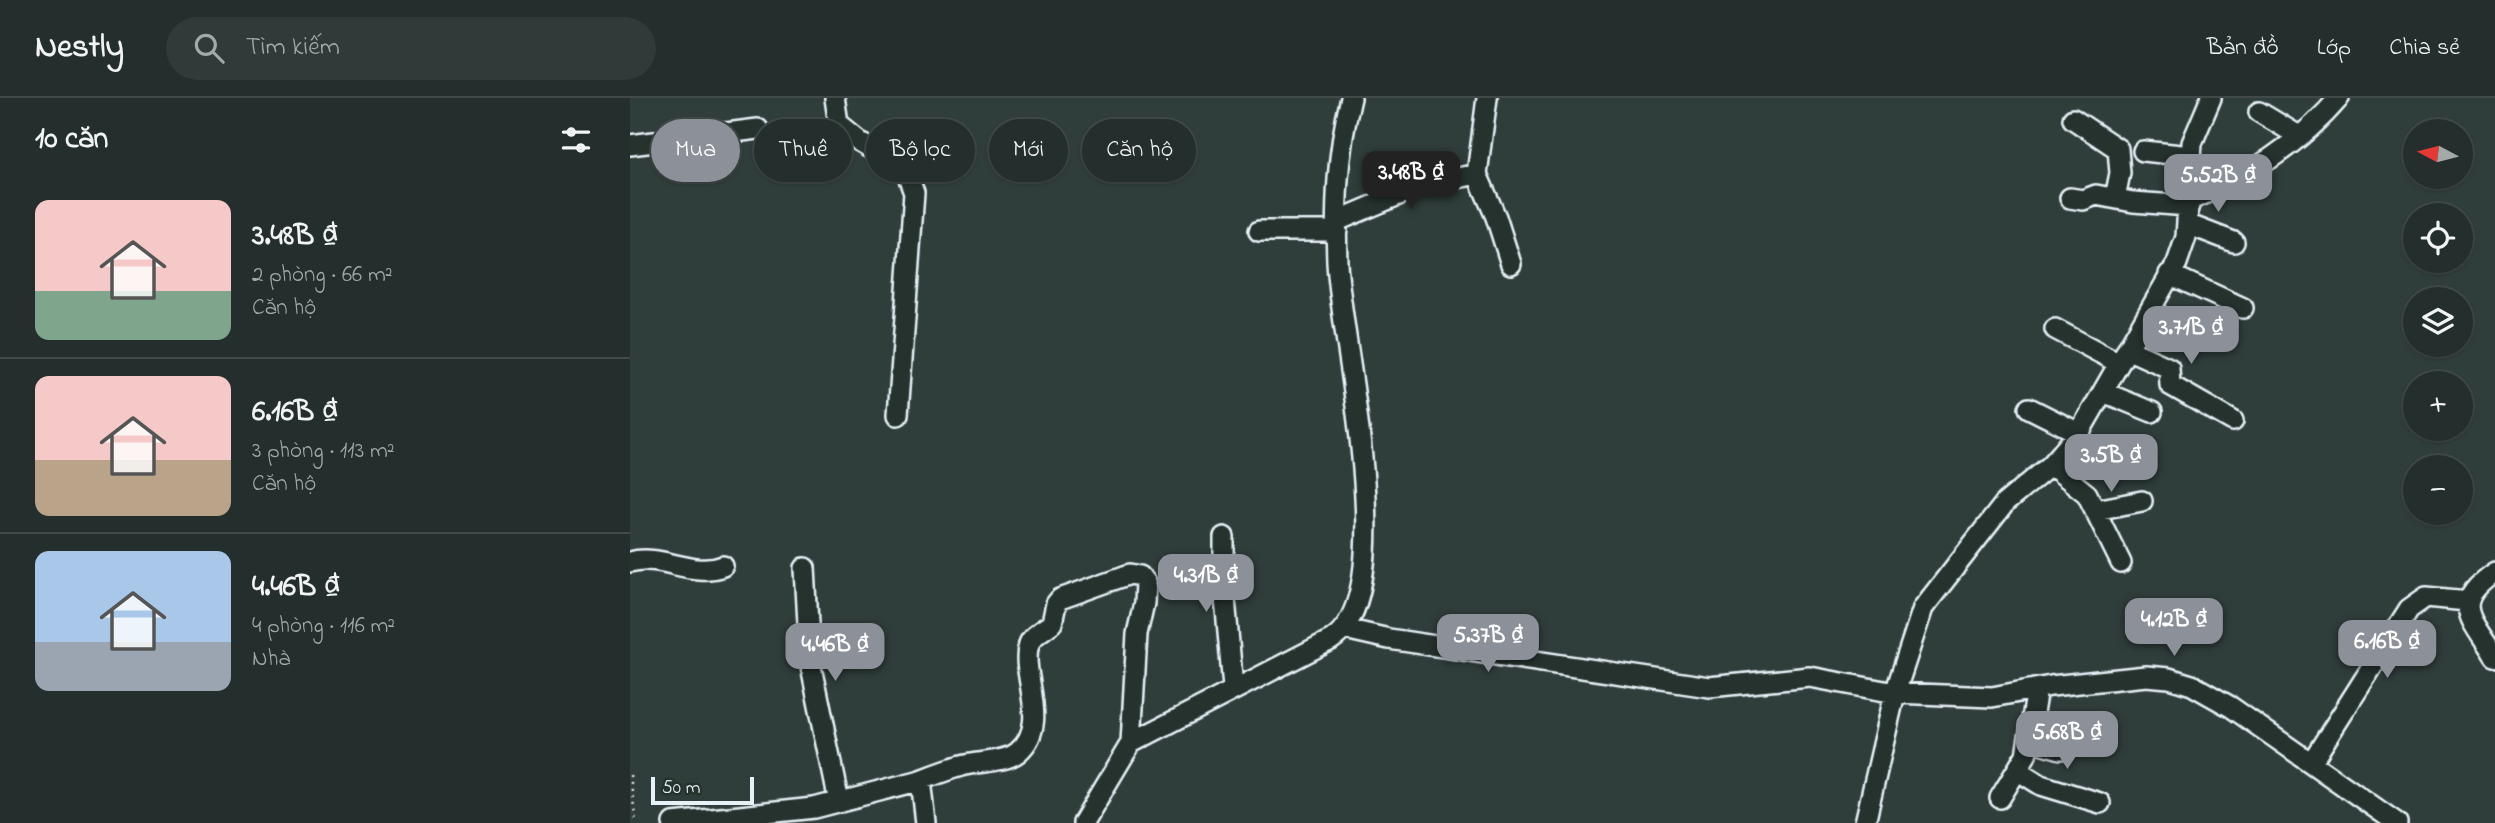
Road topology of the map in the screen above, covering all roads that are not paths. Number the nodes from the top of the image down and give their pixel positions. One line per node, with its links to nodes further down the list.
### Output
1 (835, 98): 28 (street)
2 (1351, 98): 17 (street)
3 (1487, 98): 13 (street)
4 (2211, 98): 12 (street)
5 (2339, 98): 9 (street)
6 (2259, 112): 9 (street)
7 (2073, 119): 15 (street)
8 (754, 130): 10 (street)
9 (2299, 136): 16 (street)
10 (630, 145)
11 (2143, 151): 12 (street)
12 (2190, 156): 16 (street)
13 (1477, 174): 17 (street); 20 (street)
14 (2070, 198): 15 (street)
15 (2115, 198): 16 (street)
16 (2189, 210): 19 (street); 21 (street)
17 (1337, 226): 18 (street); 41 (street)
18 (1259, 231)
19 (2234, 242)
20 (1511, 264)
21 (2169, 274): 22 (street); 24 (street)
22 (2243, 308)
23 (2055, 329): 24 (street)
24 (2123, 356): 25 (street); 29 (street)
25 (2103, 392): 27 (street); 30 (street)
26 (2029, 408): 30 (street)
27 (2152, 412)
28 (898, 415)
29 (2233, 421)
30 (2079, 433): 31 (street)
31 (2051, 465): 33 (street); 45 (street)
32 (2142, 501): 33 (street)
33 (2096, 510): 36 (street)
34 (1224, 537): 43 (street)
35 (630, 562): 37 (street)
36 (2121, 563)
37 (723, 566)
38 (805, 568): 53 (street)
39 (2495, 572): 40 (street)
40 (2468, 601): 42 (street); 49 (street)
41 (1345, 629): 43 (street); 45 (street)
42 (2495, 657)
43 (1233, 688): 47 (street)
44 (2037, 689): 45 (street); 46 (street); 49 (street)
45 (1895, 693): 58 (street)
46 (2029, 740): 48 (street); 50 (street)
47 (1131, 743): 51 (street); 57 (street)
48 (2061, 749)
49 (2311, 763): 59 (street)
50 (2017, 770): 52 (street); 54 (street)
51 (920, 780): 53 (street); 56 (street)
52 (2000, 798)
53 (839, 802): 55 (street)
54 (2100, 803)
55 (673, 823)
56 (926, 823)
57 (1083, 823)
58 (1865, 823)
59 (2397, 823)

